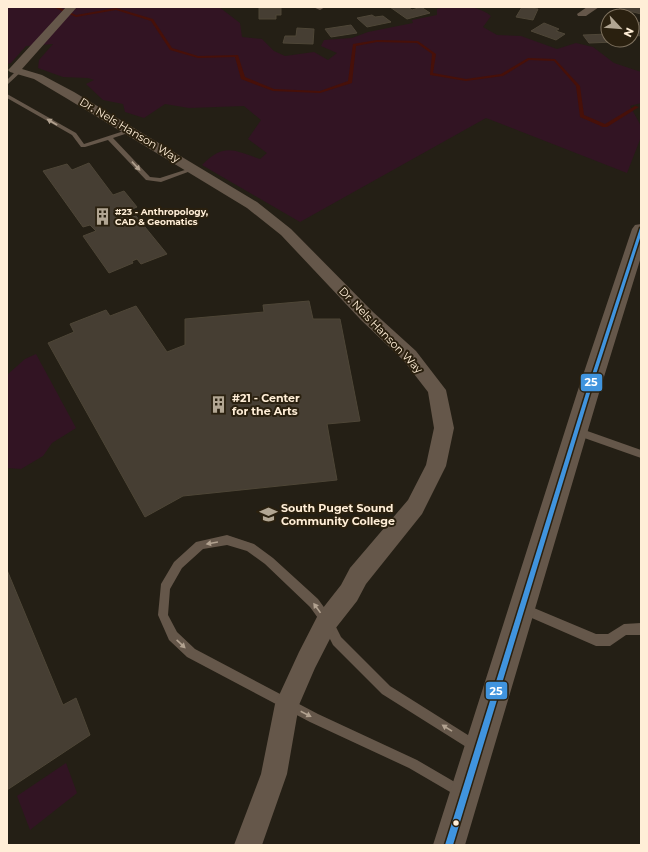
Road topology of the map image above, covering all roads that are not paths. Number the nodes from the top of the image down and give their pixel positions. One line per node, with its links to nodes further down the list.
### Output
1 (72, 7): 4 (street, Dr. Nels Hanson Way)
2 (594, 7): 3 (street)
3 (582, 14)
4 (13, 77): 6 (street, Dr. Nels Hanson Way)
5 (7, 96): 7 (lane, one-way to 5)
6 (129, 131): 7 (lane); 8 (street, Dr. Nels Hanson Way)
7 (109, 138): 8 (lane, one-way to 8)
8 (193, 169): 13 (street, Dr. Nels Hanson Way)
9 (641, 229): 10 (street)
10 (576, 431): 11 (lane); 12 (street)
11 (641, 454)
12 (522, 608): 14 (lane); 16 (street)
13 (327, 621): 15 (street, Dr. Nels Hanson Way); 15 (lane, one-way to 15); 16 (lane, one-way to 13)
14 (641, 629)
15 (287, 704): 17 (lane, one-way to 17); 18 (street, Dr. Nels Hanson Way)
16 (480, 749): 17 (street)
17 (465, 795): 19 (street)
18 (248, 845)
19 (449, 845)

